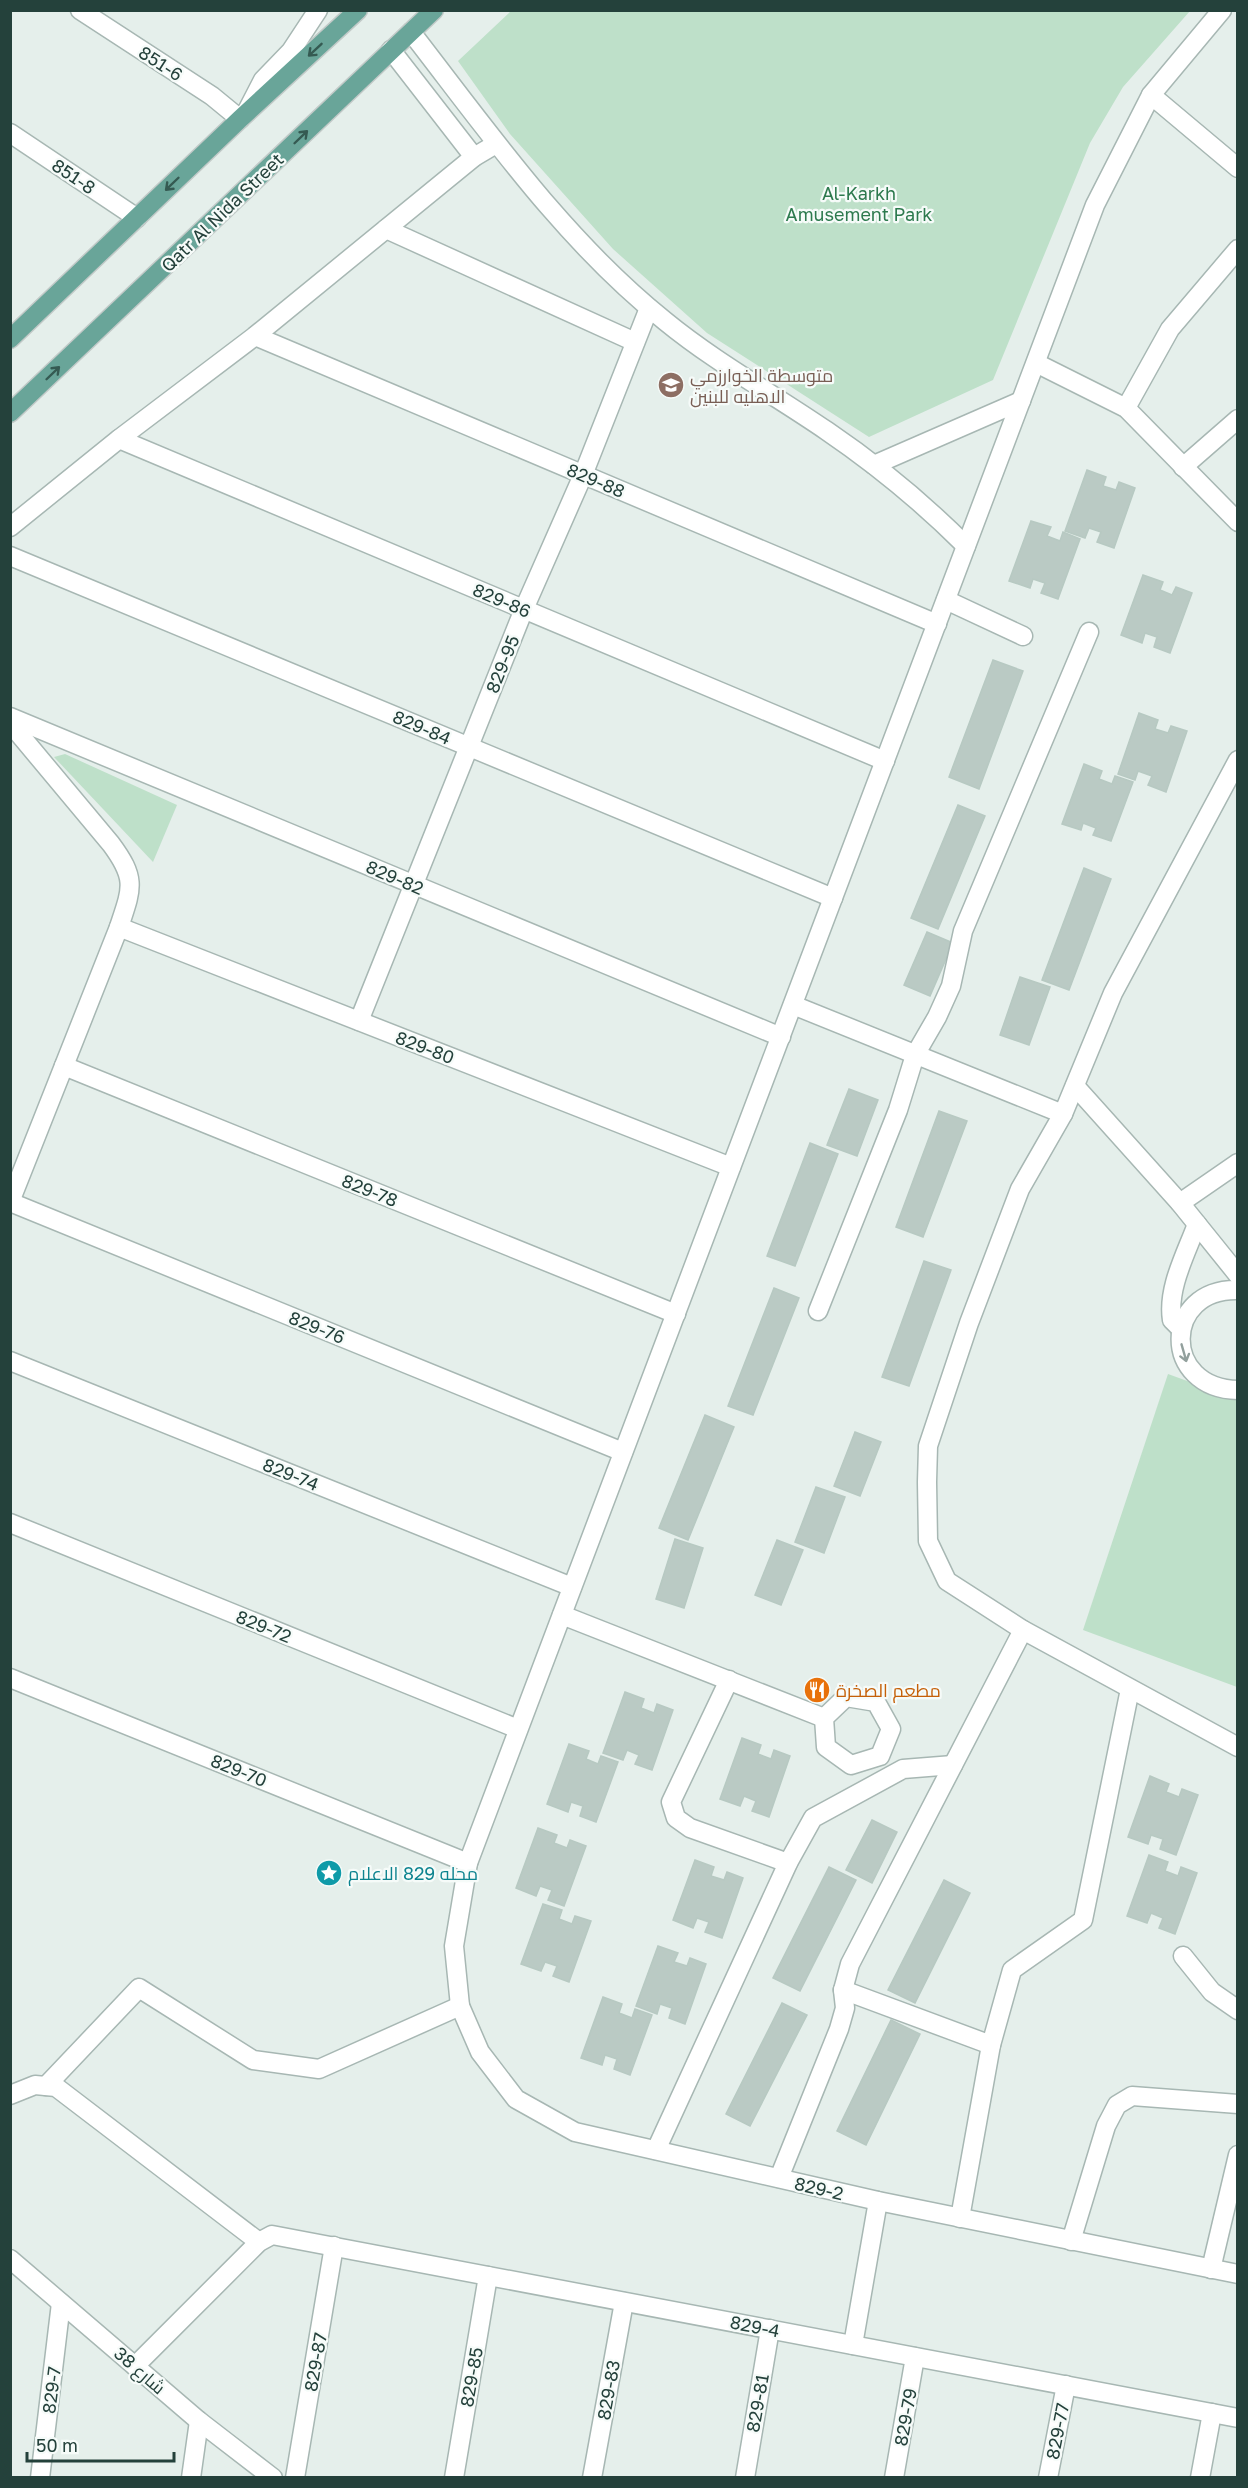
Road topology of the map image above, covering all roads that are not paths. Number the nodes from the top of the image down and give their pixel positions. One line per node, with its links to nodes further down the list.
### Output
1 (80, 10): 9 (street, 851-6)
2 (318, 10): 9 (street)
3 (358, 10): 9 (main road, one-way to 9)
4 (434, 10): 6 (main road, Qatr Al Nida Street)
5 (1222, 10): 8 (street, 829-2)
6 (411, 32): 7 (main road, Qatr Al Nida Street); 11 (street)
7 (392, 50): 12 (street); 24 (main road, Qatr Al Nida Street, one-way to 7)
8 (1152, 95): 13 (street); 21 (street, 829-2)
9 (243, 116): 14 (main road, one-way to 14)
10 (10, 133): 14 (street, 851-8)
11 (496, 144): 12 (street); 17 (street)
12 (474, 157): 15 (street)
13 (1238, 168)
14 (137, 218): 18 (main road)
15 (386, 229): 19 (street); 20 (street)
16 (1238, 249): 23 (street)
17 (649, 308): 20 (street, 829-95); 27 (street)
18 (14, 329)
19 (255, 336): 26 (street); 29 (street, 829-88)
20 (635, 342): 29 (street, 829-95)
21 (1036, 363): 22 (street, 829-2); 23 (street)
22 (1021, 401): 27 (street); 32 (street, 829-2)
23 (1126, 408): 28 (street)
24 (10, 413)
25 (1238, 419): 28 (street)
26 (119, 439): 31 (street); 35 (street, 829-86)
27 (874, 465): 32 (street)
28 (1183, 467): 30 (street)
29 (583, 475): 35 (street, 829-95); 36 (street, 829-88)
30 (1238, 522)
31 (10, 527)
32 (966, 546): 34 (street, 829-2)
33 (10, 556): 41 (street, 829-84)
34 (946, 600): 36 (street, 829-2); 38 (street)
35 (524, 609): 41 (street, 829-95); 43 (street, 829-86)
36 (937, 624): 43 (street, 829-2)
37 (1089, 632): 51 (street)
38 (1023, 636)
39 (10, 717): 45 (street, 829-82)
40 (10, 723): 47 (street)
41 (469, 747): 45 (street, 829-95); 46 (street, 829-84)
42 (1238, 760): 44 (street)
43 (885, 761): 46 (street, 829-2)
44 (1230, 795): 53 (street)
45 (414, 885): 49 (street, 829-95); 50 (street, 829-82)
46 (833, 898): 48 (street, 829-2)
47 (119, 927): 49 (street, 829-80); 52 (street)
48 (793, 1005): 50 (street, 829-2); 51 (street)
49 (359, 1021): 56 (street, 829-80)
50 (781, 1037): 56 (street, 829-2)
51 (915, 1055): 54 (street); 62 (street)
52 (64, 1066): 57 (street); 63 (street, 829-78)
53 (1075, 1086): 54 (street); 58 (street)
54 (1063, 1114): 71 (street)
55 (1238, 1163): 58 (street)
56 (731, 1167): 63 (street, 829-2)
57 (10, 1202): 67 (street, 829-76)
58 (1180, 1203): 59 (street)
59 (1197, 1224): 60 (street); 64 (street)
60 (1238, 1275)
61 (1238, 1290): 64 (street)
62 (818, 1311)
63 (676, 1314): 67 (street, 829-2)
64 (1181, 1329): 66 (street, one-way to 66)
65 (10, 1361): 69 (street, 829-74)
66 (1238, 1389)
67 (623, 1452): 69 (street, 829-2)
68 (10, 1523): 76 (street, 829-72)
69 (572, 1587): 70 (street, 829-2)
70 (562, 1615): 73 (street); 76 (street, 829-2)
71 (1023, 1630): 74 (street); 78 (street)
72 (10, 1678): 79 (street, 829-70)
73 (729, 1680): 75 (street); 80 (street)
74 (1130, 1689): 77 (street); 85 (street)
75 (824, 1718)
76 (518, 1729): 79 (street, 829-2)
77 (1238, 1747)
78 (953, 1765): 80 (street); 82 (street)
79 (468, 1863): 83 (street, 829-2)
80 (788, 1863): 89 (street)
81 (1183, 1956): 84 (street)
82 (843, 1990): 85 (street); 91 (street)
83 (460, 2006): 86 (street); 89 (street, 829-2)
84 (1238, 2010)
85 (991, 2045): 93 (street)
86 (45, 2086): 87 (street); 94 (street)
87 (10, 2095)
88 (1238, 2104): 95 (street)
89 (656, 2150): 91 (street, 829-2)
90 (1238, 2155): 98 (street)
91 (779, 2178): 92 (street, 829-2)
92 (878, 2201): 93 (street, 829-2); 104 (street)
93 (960, 2218): 95 (street, 829-2)
94 (265, 2238): 96 (street, 829-4); 106 (street)
95 (1071, 2241): 98 (street, 829-2)
96 (334, 2246): 100 (street, 829-4); 114 (street, 829-87)
97 (10, 2259): 102 (street, شارع 38)
98 (1211, 2269): 99 (street, 829-2)
99 (1238, 2274)
100 (488, 2276): 101 (street, 829-4); 115 (street, 829-85)
101 (624, 2302): 103 (street, 829-4); 116 (street, 829-83)
102 (61, 2303): 106 (street, شارع 38); 111 (street, 829-7)
103 (770, 2329): 104 (street, 829-4); 117 (street, 829-81)
104 (853, 2345): 105 (street, 829-4)
105 (915, 2357): 107 (street, 829-4); 118 (street, 829-79)
106 (135, 2366): 110 (street, شارع 38)
107 (1066, 2385): 108 (street, 829-4); 119 (street, 829-77)
108 (1212, 2414): 109 (street, 829-4); 120 (street)
109 (1238, 2418)
110 (199, 2421): 112 (street); 113 (street, شارع 38)
111 (40, 2478)
112 (191, 2478)
113 (273, 2478)
114 (295, 2478)
115 (454, 2478)
116 (592, 2478)
117 (745, 2478)
118 (894, 2478)
119 (1048, 2478)
120 (1200, 2478)

